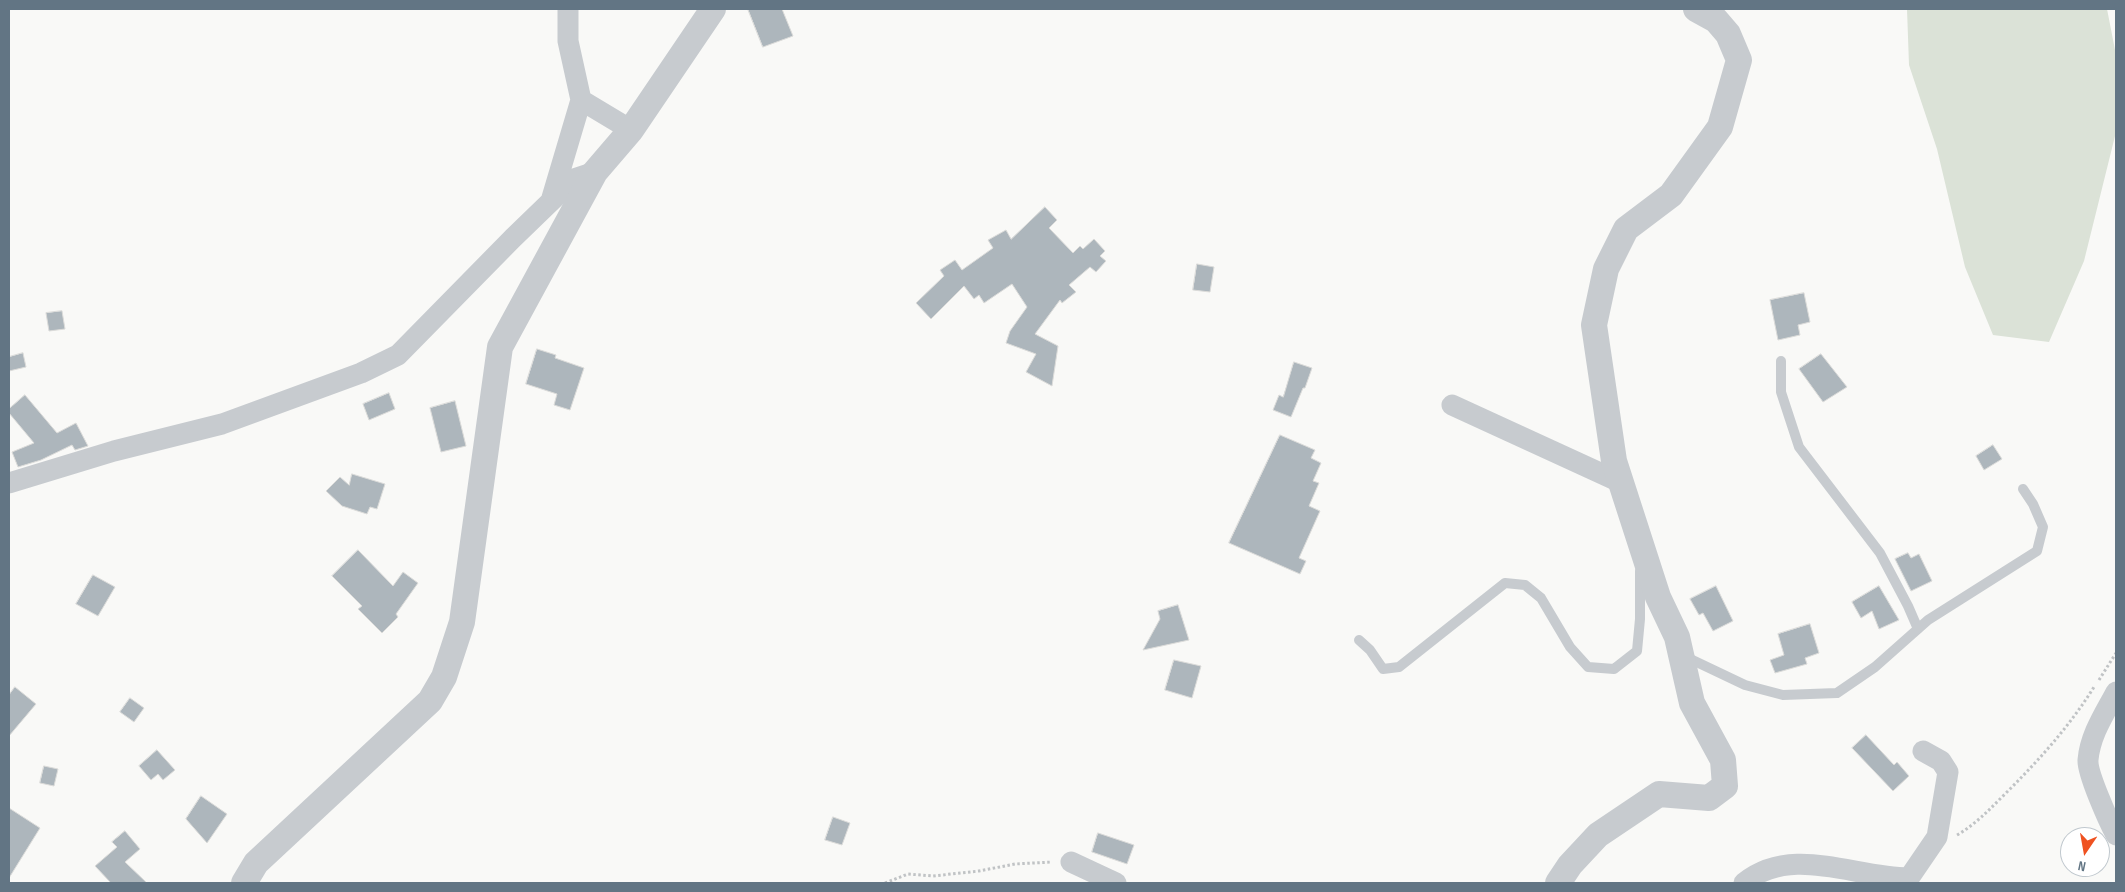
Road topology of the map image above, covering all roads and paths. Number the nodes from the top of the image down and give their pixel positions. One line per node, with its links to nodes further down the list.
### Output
1 (568, 9): 4 (street)
2 (712, 9): 5 (street)
3 (1696, 9): 11 (street)
4 (581, 100): 5 (street); 7 (street)
5 (631, 130): 6 (street)
6 (595, 172): 7 (street); 23 (street)
7 (551, 201): 10 (street)
8 (1781, 361): 14 (lane)
9 (1452, 405): 11 (street)
10 (9, 483)
11 (1622, 483): 13 (street)
12 (2023, 489): 14 (lane)
13 (1640, 540): 15 (lane); 17 (street)
14 (1918, 629): 17 (lane)
15 (1359, 640)
16 (2116, 653): 21 (path)
17 (1681, 655): 26 (street)
18 (2116, 692): 20 (street)
19 (1923, 751): 21 (street)
20 (2116, 835)
21 (1928, 851): 27 (street)
22 (1071, 862): 24 (path); 25 (street)
23 (244, 883)
24 (885, 883)
25 (1116, 883)
26 (1558, 883)
27 (1744, 883)

